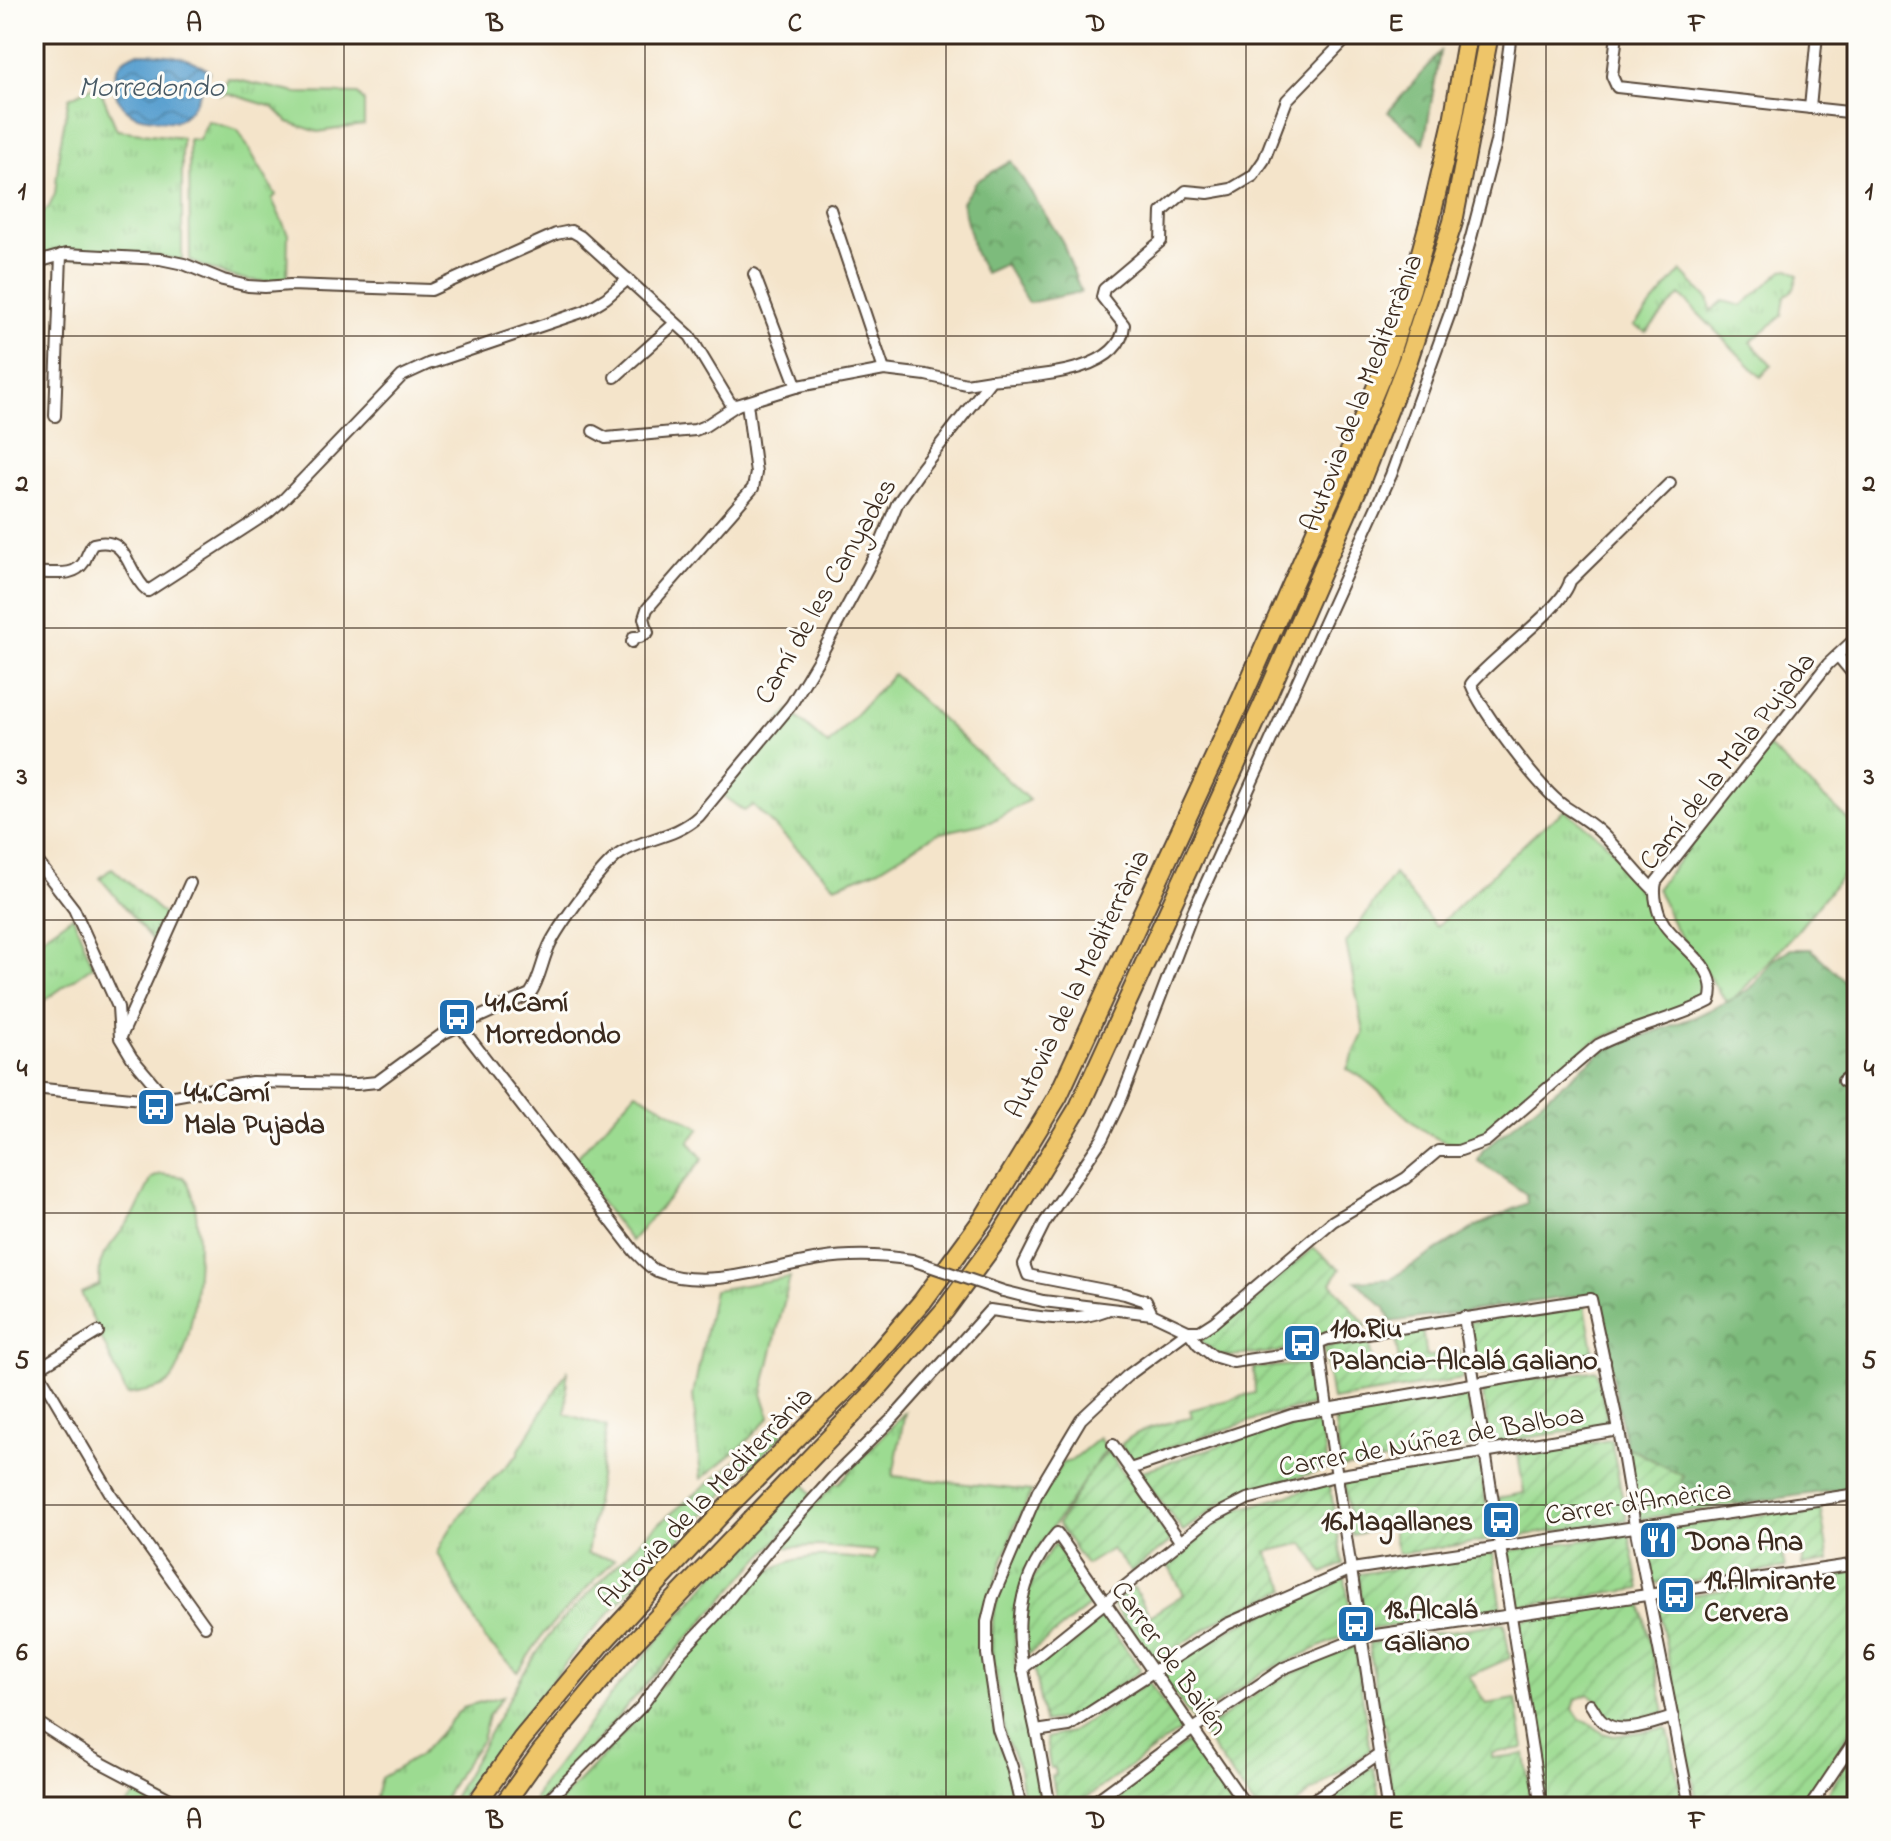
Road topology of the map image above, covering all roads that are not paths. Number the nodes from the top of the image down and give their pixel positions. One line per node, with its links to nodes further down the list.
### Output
1 (1351, 34): 17 (street)
2 (1468, 34): 73 (highway, Autovia de la Mediterrània)
3 (1489, 34): 74 (highway, Autovia de la Mediterrània)
4 (1511, 34): 38 (street)
5 (1617, 34): 7 (street)
6 (1817, 34): 7 (street)
7 (1810, 108): 8 (street)
8 (1857, 113)
9 (830, 209): 15 (street)
10 (61, 255): 11 (street); 13 (street); 20 (street)
11 (34, 263)
12 (754, 274): 18 (street)
13 (628, 279): 14 (street); 23 (street)
14 (675, 323): 16 (street); 19 (street)
15 (884, 370): 17 (street); 18 (street)
16 (615, 377)
17 (991, 380): 31 (street, Camí de les Canyades)
18 (797, 387): 19 (street)
19 (742, 404): 21 (street); 25 (street)
20 (55, 416)
21 (593, 431)
22 (1670, 483): 30 (street)
23 (34, 573)
24 (1857, 637): 26 (street, Camí de la Mala Pujada)
25 (632, 642)
26 (1838, 656): 27 (street); 30 (street, Camí de la Mala Pujada)
27 (1857, 679)
28 (34, 857): 32 (street)
29 (190, 883): 32 (street)
30 (1654, 890): 40 (street, Camí de la Mala Pujada)
31 (461, 1027): 36 (street, Camí de les Canyades); 37 (street, bridge)
32 (120, 1038): 36 (street)
33 (1857, 1070): 34 (street)
34 (1843, 1081)
35 (34, 1088): 36 (street, Camí de les Canyades)
36 (164, 1096)
37 (1111, 1308): 38 (street); 75 (street)
38 (1152, 1314): 40 (street)
39 (1464, 1317): 42 (street); 43 (street); 45 (street)
40 (1188, 1331): 42 (street); 76 (street)
41 (98, 1332): 44 (street)
42 (1318, 1341): 46 (street)
43 (1605, 1361): 45 (street); 47 (street)
44 (36, 1370): 61 (street)
45 (1474, 1383): 46 (street); 49 (street)
46 (1327, 1410): 50 (street); 51 (street)
47 (1619, 1430): 49 (street, Carrer de Núñez de Balboa); 53 (street)
48 (1113, 1445): 50 (street)
49 (1485, 1451): 51 (street, Carrer de Núñez de Balboa); 55 (street)
50 (1130, 1469): 54 (street)
51 (1335, 1476): 54 (street, Carrer de Núñez de Balboa); 57 (street)
52 (1857, 1494): 53 (street, Carrer d'Amèrica)
53 (1635, 1526): 55 (street, Carrer d'Amèrica); 58 (street)
54 (1180, 1541): 59 (street, Carrer de Núñez de Balboa)
55 (1499, 1546): 57 (street, Carrer d'Amèrica); 60 (street)
56 (1857, 1564): 58 (street)
57 (1352, 1569): 62 (street); 64 (street, Carrer d'Amèrica)
58 (1649, 1594): 60 (street); 66 (street)
59 (1104, 1603): 63 (street, Carrer de Núñez de Balboa); 63 (street, Carrer de Bailén); 64 (street, Carrer de Bailén)
60 (1512, 1614): 62 (street); 82 (street)
61 (205, 1626)
62 (1362, 1637): 68 (street); 71 (street)
63 (1022, 1669): 69 (street)
64 (1151, 1672): 68 (street, Carrer de Bailén); 69 (street, Carrer d'Amèrica)
65 (1590, 1704): 66 (street)
66 (1673, 1717): 83 (street)
67 (34, 1720): 72 (street)
68 (1192, 1730): 78 (street); 79 (street, Carrer de Bailén)
69 (1036, 1731): 77 (street)
70 (1857, 1737): 84 (street)
71 (1380, 1754): 80 (street); 81 (street)
72 (185, 1807)
73 (474, 1807)
74 (502, 1807)
75 (541, 1807)
76 (1021, 1807)
77 (1050, 1807)
78 (1074, 1807)
79 (1247, 1807)
80 (1303, 1807)
81 (1387, 1807)
82 (1541, 1807)
83 (1690, 1807)
84 (1810, 1807)

